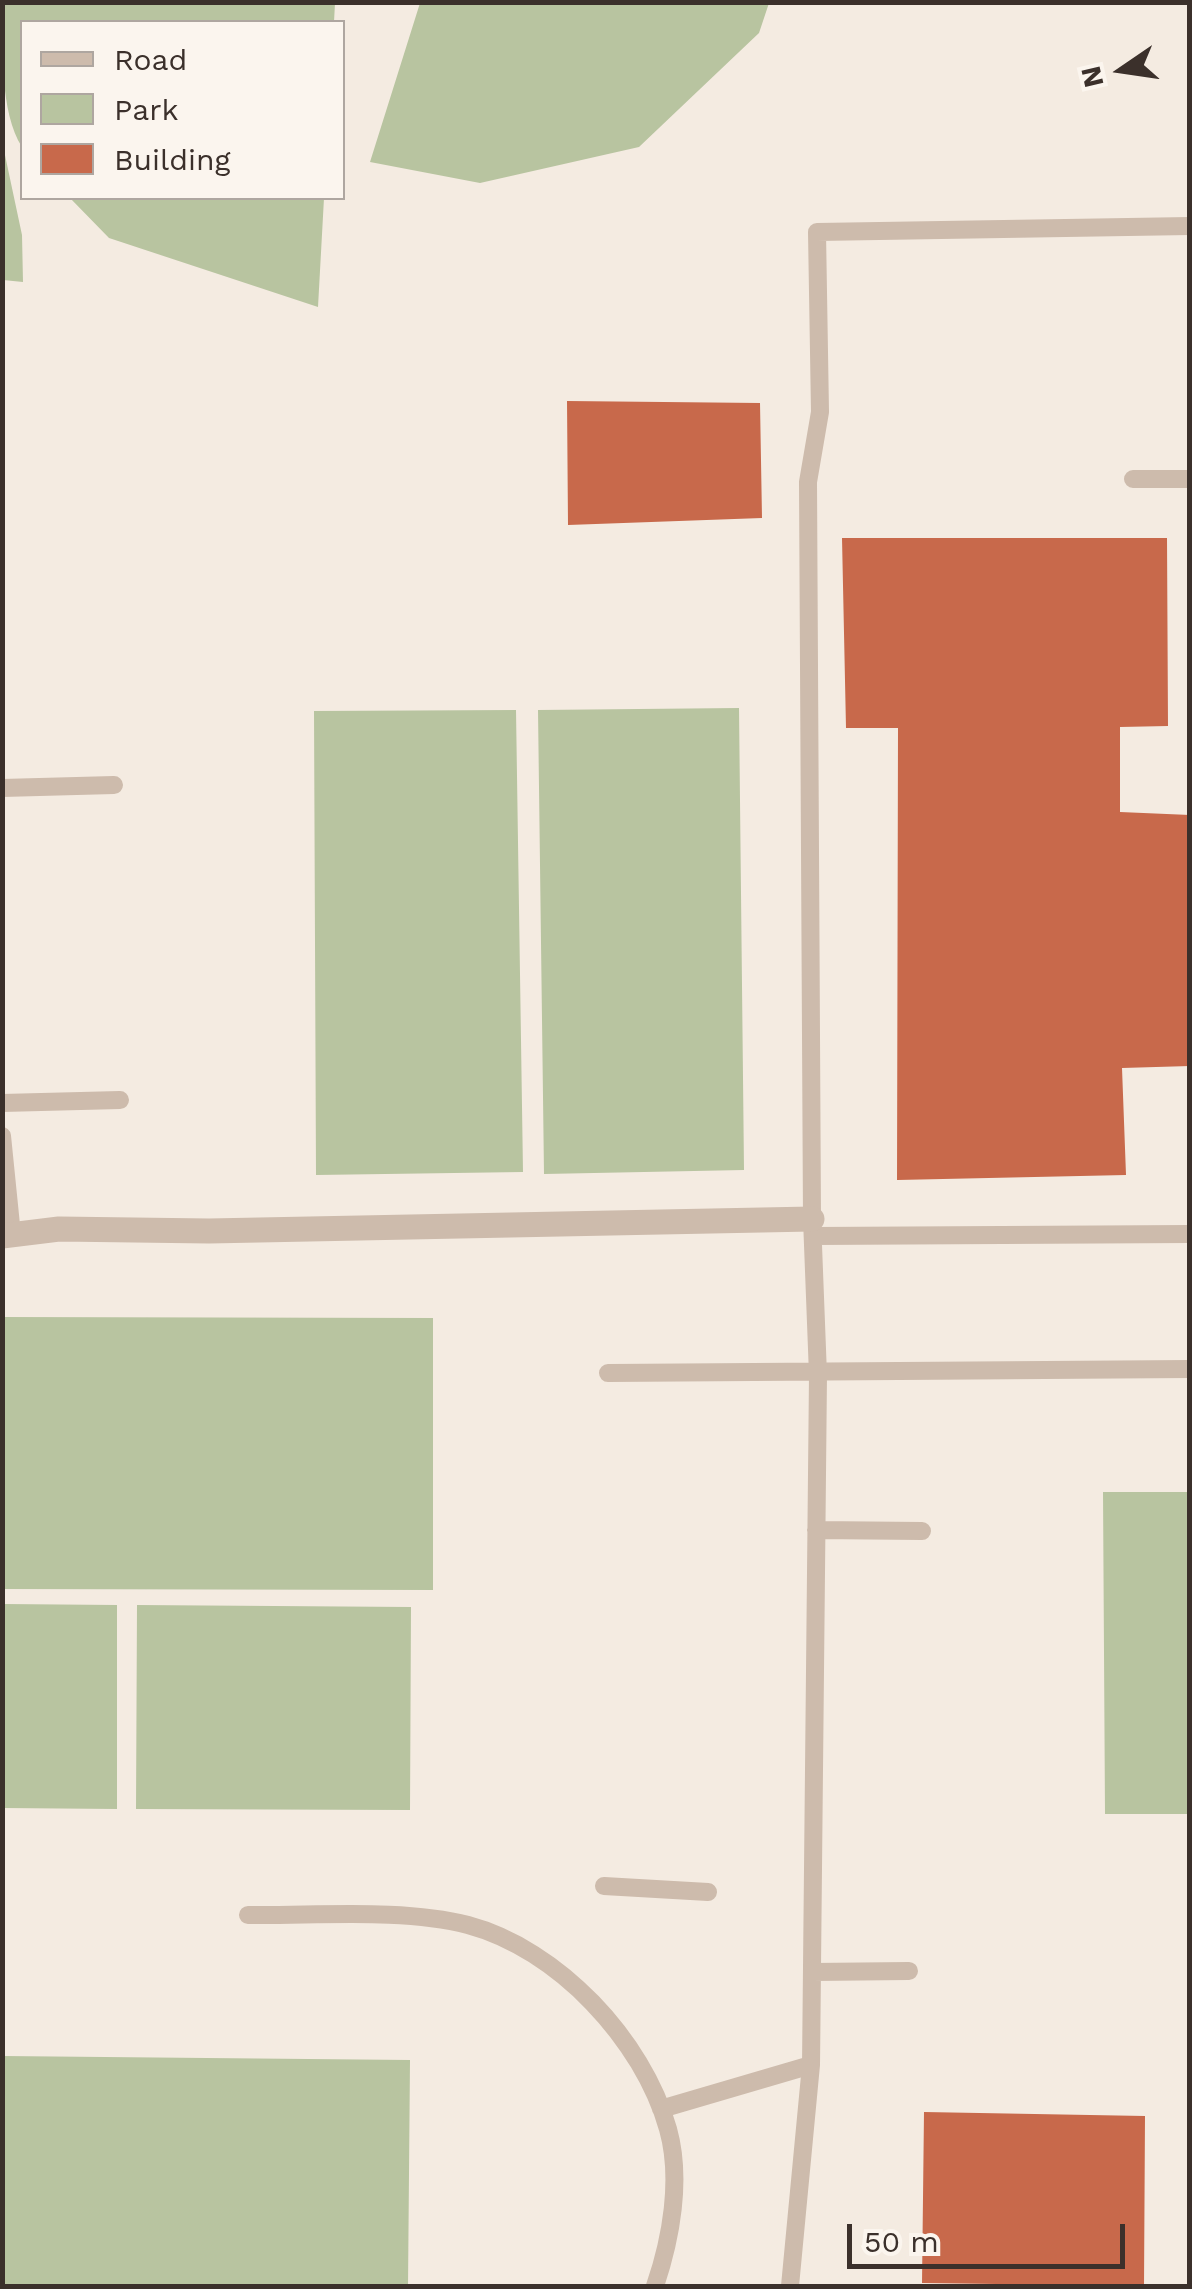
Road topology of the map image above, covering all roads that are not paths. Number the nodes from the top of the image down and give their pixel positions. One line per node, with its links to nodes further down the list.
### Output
1 (1190, 226): 9 (lane)
2 (1134, 479): 3 (lane)
3 (1190, 479)
4 (114, 785): 5 (lane)
5 (2, 788)
6 (120, 1100): 7 (lane)
7 (2, 1104)
8 (2, 1136): 11 (lane)
9 (813, 1228): 10 (lane); 11 (street); 14 (lane)
10 (1190, 1234)
11 (7, 1235)
12 (1190, 1369): 14 (lane)
13 (608, 1373): 14 (lane)
14 (818, 1375): 15 (lane)
15 (816, 1530): 16 (lane); 20 (lane)
16 (922, 1531)
17 (604, 1886): 18 (lane)
18 (708, 1892)
19 (248, 1915): 23 (lane)
20 (812, 1972): 21 (lane); 22 (lane)
21 (909, 1972)
22 (811, 2064): 23 (lane); 25 (lane)
23 (661, 2109): 24 (lane)
24 (656, 2286)
25 (790, 2286)

